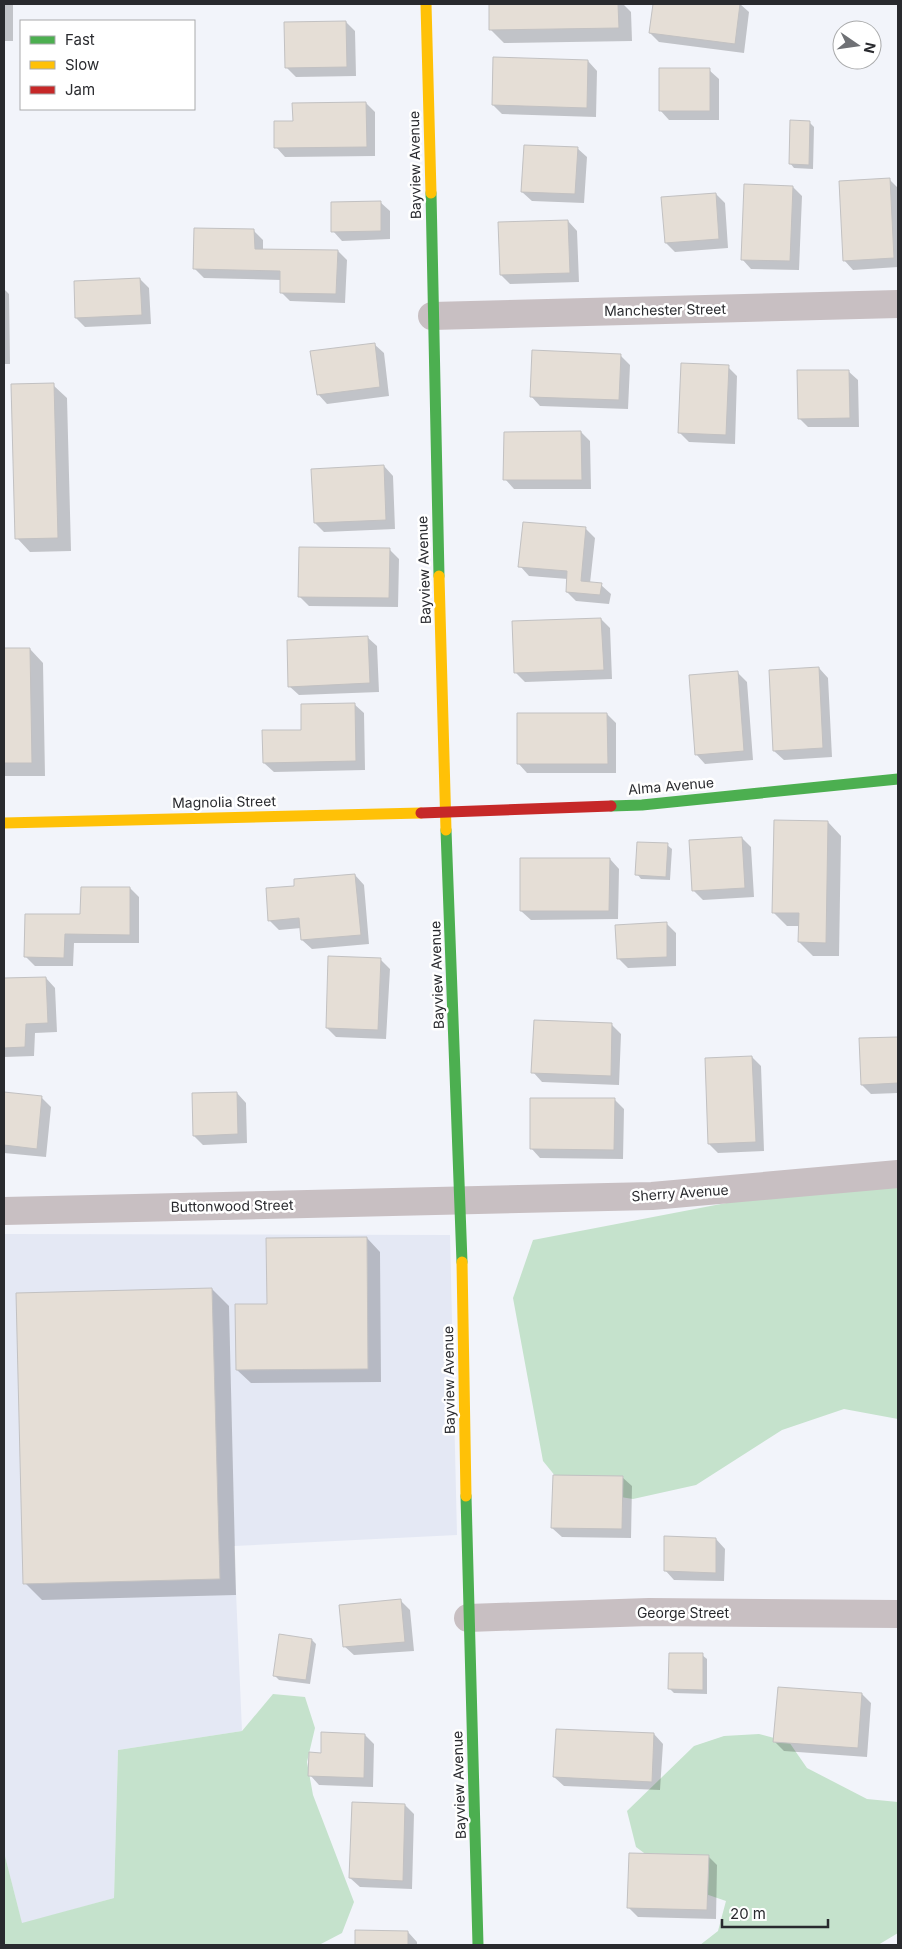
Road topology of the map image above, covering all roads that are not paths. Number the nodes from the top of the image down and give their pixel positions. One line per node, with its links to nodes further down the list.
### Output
1 (426, 4): 3 (main road, Bayview Avenue)
2 (898, 304): 3 (street, Manchester Street)
3 (432, 316): 5 (main road, Bayview Avenue)
4 (898, 779): 5 (main road, Alma Avenue)
5 (445, 812): 6 (main road, Magnolia Street); 8 (main road, Bayview Avenue)
6 (4, 822)
7 (898, 1174): 8 (street, Sherry Avenue)
8 (461, 1201): 9 (street, Buttonwood Street); 11 (main road, Bayview Avenue)
9 (4, 1211)
10 (898, 1614): 11 (street, George Street)
11 (468, 1618): 12 (main road, Bayview Avenue)
12 (478, 1945)

